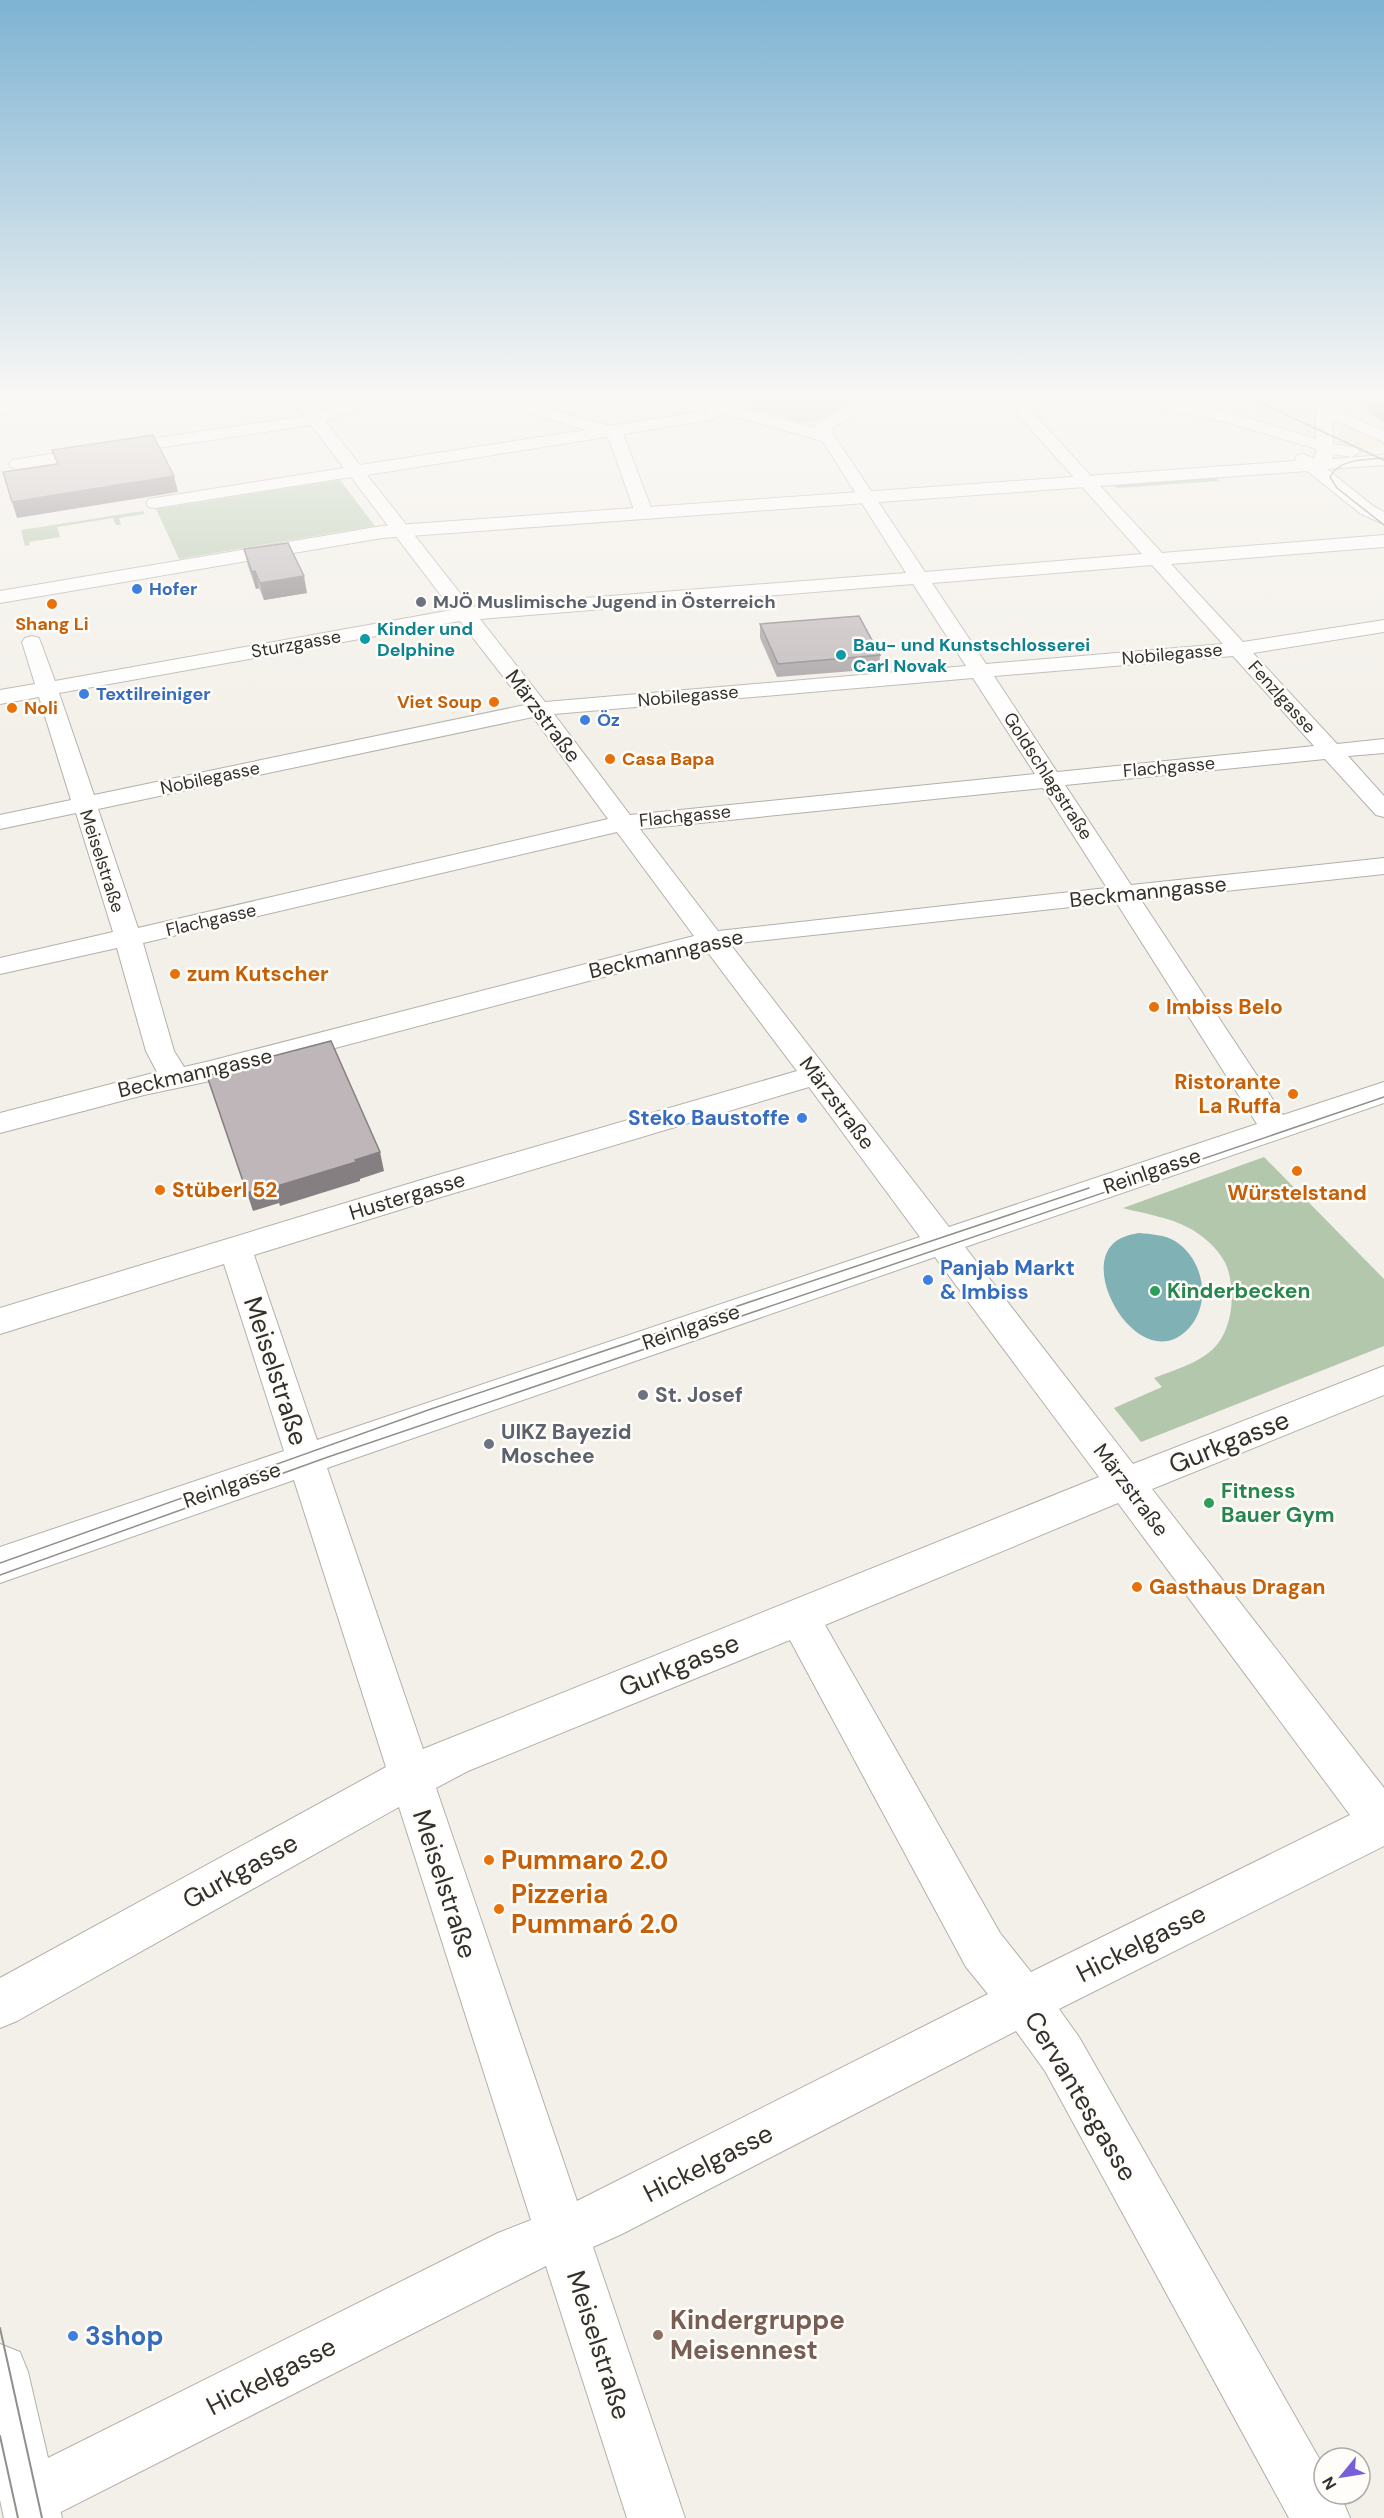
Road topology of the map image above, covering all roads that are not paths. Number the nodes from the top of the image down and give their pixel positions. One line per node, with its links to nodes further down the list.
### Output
1 (388, 516): 7 (street, Märzstraße)
2 (610, 516): 7 (street)
3 (881, 516): 10 (street, Goldschlagstraße)
4 (1117, 516): 9 (street, Fenzlgasse)
5 (1373, 516): 6 (street)
6 (1384, 529)
7 (400, 531): 11 (street); 12 (street, Märzstraße)
8 (1384, 541): 9 (street, Sturzgasse)
9 (1157, 559): 10 (street, Sturzgasse); 15 (street, Fenzlgasse)
10 (919, 577): 12 (street, Sturzgasse); 16 (street, Goldschlagstraße)
11 (0, 597)
12 (464, 614): 17 (street, Sturzgasse); 19 (street, Märzstraße)
13 (1384, 626): 15 (street, Nobilegasse)
14 (32, 642): 17 (street, Meiselstraße)
15 (1238, 648): 16 (street, Nobilegasse); 21 (street, Fenzlgasse)
16 (977, 669): 19 (street, Nobilegasse); 22 (street, Goldschlagstraße)
17 (46, 688): 18 (street, Sturzgasse); 23 (street, Meiselstraße)
18 (0, 697)
19 (539, 710): 23 (street, Nobilegasse); 26 (street, Märzstraße)
20 (1384, 746): 21 (street, Flachgasse)
21 (1331, 751): 22 (street, Flachgasse); 24 (street, Fenzlgasse)
22 (1048, 778): 26 (street, Flachgasse); 28 (street, Goldschlagstraße)
23 (84, 805): 25 (street, Nobilegasse); 29 (street, Meiselstraße)
24 (1384, 810)
25 (0, 822)
26 (623, 823): 29 (street, Flachgasse); 30 (street, Märzstraße)
27 (1384, 866): 28 (street, Beckmanngasse)
28 (1126, 894): 30 (street, Beckmanngasse); 36 (street, Goldschlagstraße)
29 (128, 938): 31 (street, Flachgasse); 33 (street, Meiselstraße)
30 (711, 940): 32 (street, Märzstraße); 33 (street, Beckmanngasse)
31 (0, 966)
32 (816, 1076): 37 (street, Märzstraße); 38 (street, Hustergasse)
33 (176, 1078): 35 (street, Beckmanngasse)
34 (1384, 1092): 36 (street, Reinlgasse)
35 (0, 1123)
36 (1276, 1129): 37 (street, Reinlgasse)
37 (942, 1242): 41 (street, Reinlgasse); 42 (street, Märzstraße)
38 (236, 1249): 39 (street, Hustergasse); 41 (street, Meiselstraße)
39 (0, 1321)
40 (1384, 1380): 42 (street, Gurkgasse)
41 (306, 1460): 43 (street, Reinlgasse); 45 (street, Meiselstraße)
42 (1126, 1483): 44 (street, Gurkgasse); 46 (street, Märzstraße)
43 (0, 1564)
44 (799, 1617): 45 (street, Gurkgasse); 47 (street, Cervantesgasse)
45 (416, 1797): 48 (street, Gurkgasse); 49 (street, Meiselstraße)
46 (1384, 1822): 47 (street, Hickelgasse)
47 (1024, 2001): 49 (street, Hickelgasse); 53 (street, Cervantesgasse)
48 (0, 2004)
49 (561, 2233): 51 (street, Hickelgasse); 52 (street, Meiselstraße)
50 (0, 2372): 51 (street)
51 (31, 2508)
52 (656, 2518)
53 (1321, 2518)

